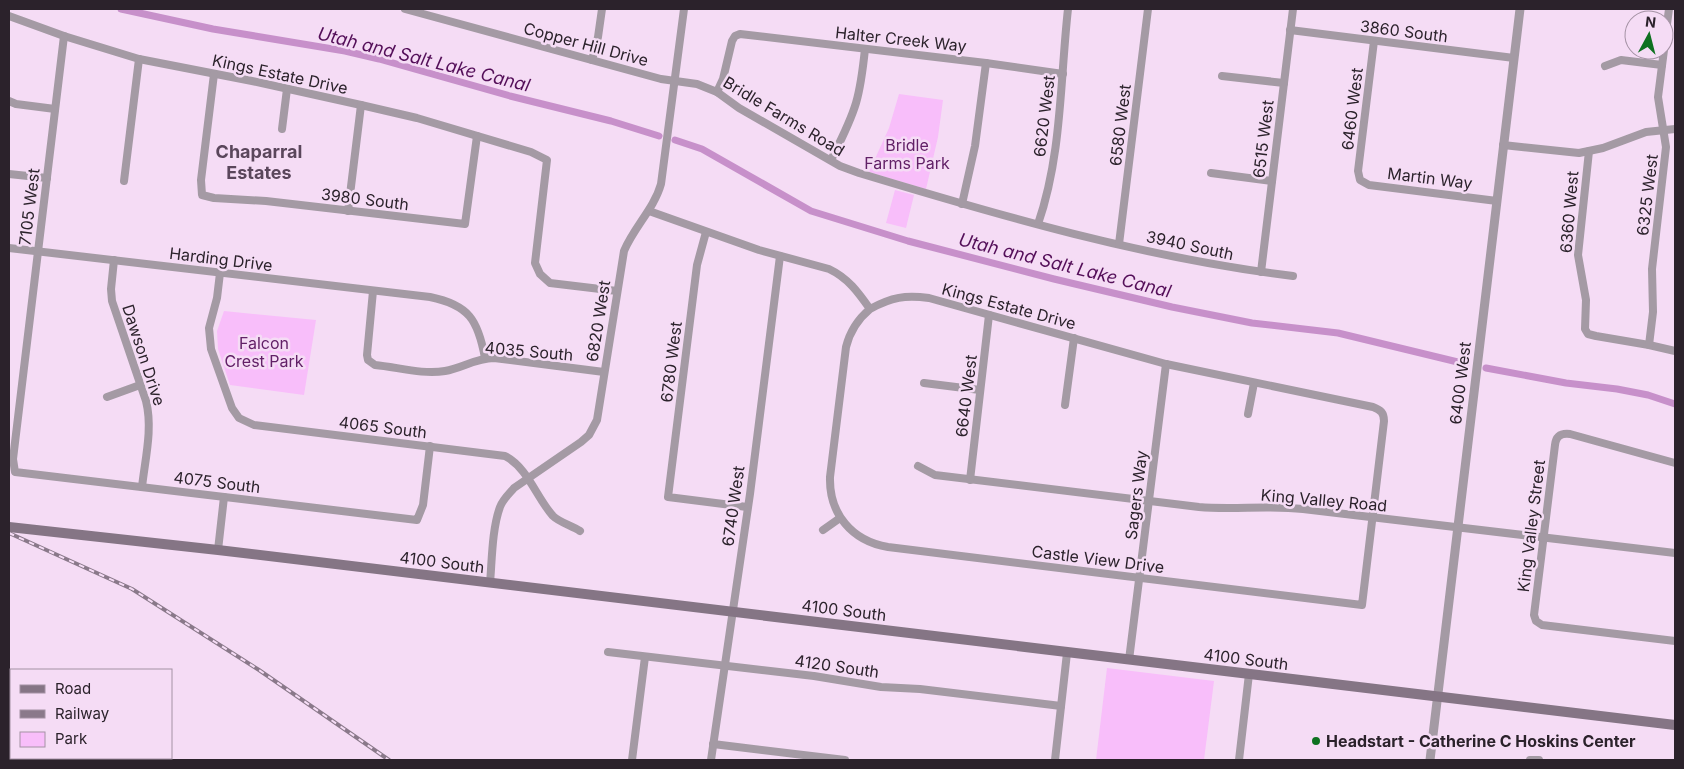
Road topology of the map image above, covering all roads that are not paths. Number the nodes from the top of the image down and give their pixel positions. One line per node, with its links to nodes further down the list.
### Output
1 (405, 9): 10 (street, Copper Hill Drive)
2 (438, 9): 10 (street)
3 (602, 9): 17 (street)
4 (684, 9): 25 (street, 6820 West)
5 (1068, 9): 23 (street, 6620 West)
6 (1148, 9): 52 (street, 6580 West)
7 (1293, 9): 11 (street, 6515 West)
8 (1520, 9): 15 (street, 6400 West)
9 (9, 16): 12 (street, Kings Estate Drive)
10 (435, 17): 17 (street, Copper Hill Drive)
11 (1290, 30): 13 (street, 3860 South); 26 (street, 6515 West)
12 (64, 36): 16 (street, Kings Estate Drive); 31 (street, 7105 West)
13 (1374, 41): 15 (street, 3860 South); 42 (street, 6460 West)
14 (865, 50): 19 (street, Halter Creek Way); 28 (street, Halter Creek Way); 38 (street)
15 (1514, 58): 36 (street, 6400 West)
16 (139, 59): 22 (street, Kings Estate Drive); 43 (street)
17 (592, 60): 25 (street, Copper Hill Drive)
18 (1663, 60): 20 (street, 6325 West)
19 (986, 63): 23 (street, Halter Creek Way); 46 (street)
20 (1662, 65): 21 (street); 33 (street, 6325 West)
21 (1605, 66)
22 (214, 74): 27 (street, Kings Estate Drive); 47 (street, 3980 South)
23 (1063, 74): 49 (street, 6620 West)
24 (1222, 76): 26 (street)
25 (674, 81): 28 (street, Bridle Farms Road); 48 (street, 6820 West)
26 (1284, 83): 44 (street, 6515 West)
27 (287, 88): 30 (street, Kings Estate Drive); 32 (street)
28 (717, 92): 38 (street, Bridle Farms Road)
29 (9, 101): 31 (street)
30 (361, 105): 35 (street, Kings Estate Drive); 47 (street)
31 (55, 109): 41 (street, 7105 West)
32 (282, 129)
33 (1663, 130): 34 (street); 37 (street); 65 (street, 6325 West)
34 (1675, 130)
35 (477, 136): 47 (street, 3980 South); 61 (street, Kings Estate Drive)
36 (1504, 145): 37 (street); 45 (street, 6400 West)
37 (1589, 151): 65 (street, 6360 West)
38 (831, 160): 46 (street, Bridle Farms Road)
39 (1211, 173): 44 (street)
40 (9, 174): 41 (street)
41 (47, 178): 54 (street, 7105 West)
42 (1360, 180): 45 (street, Martin Way)
43 (124, 181)
44 (1272, 181): 57 (street, 6515 West)
45 (1497, 200): 90 (street, 6400 West)
46 (962, 204): 49 (street, Bridle Farms Road)
47 (348, 211)
48 (649, 211): 50 (street); 61 (street, 6820 West)
49 (1038, 224): 51 (street, Bridle Farms Road)
50 (706, 232): 55 (street); 86 (street, 6780 West)
51 (1082, 237): 52 (street, 3940 South)
52 (1119, 244): 57 (street, 3940 South)
53 (9, 248): 54 (street, Harding Drive)
54 (37, 252): 56 (street, Harding Drive); 80 (street, 7105 West)
55 (780, 256): 62 (street); 86 (street, 6740 West)
56 (114, 260): 58 (street, Harding Drive); 72 (street, Dawson Drive)
57 (1261, 272): 59 (street, 3940 South)
58 (220, 273): 60 (street, Harding Drive); 77 (street, 4065 South)
59 (1293, 276)
60 (374, 291): 67 (street, Harding Drive); 67 (street, 4035 South)
61 (617, 291): 69 (street, 6820 West)
62 (870, 309): 63 (street, Kings Estate Drive); 88 (street, Castle View Drive)
63 (989, 315): 64 (street, Kings Estate Drive); 73 (street, 6640 West)
64 (1074, 338): 68 (street, Kings Estate Drive); 75 (street)
65 (1649, 345): 66 (street)
66 (1675, 351)
67 (485, 358): 69 (street, 4035 South)
68 (1166, 364): 71 (street, Kings Estate Drive); 85 (street, Sagers Way)
69 (604, 372): 81 (street, 6820 West)
70 (924, 383): 73 (street)
71 (1254, 383): 76 (street); 87 (street, Kings Estate Drive)
72 (140, 385): 74 (street); 83 (street, Dawson Drive)
73 (980, 390): 82 (street, 6640 West)
74 (107, 397)
75 (1066, 405)
76 (1248, 414)
77 (430, 446): 81 (street, 4065 South); 84 (street, 4075 South)
78 (1675, 463): 93 (street, King Valley Street)
79 (918, 466): 82 (street, King Valley Road)
80 (15, 472): 83 (street, 4075 South)
81 (528, 479): 92 (street, 4065 South); 97 (street, 6820 West)
82 (970, 480): 85 (street, King Valley Road)
83 (142, 487): 84 (street, 4075 South)
84 (224, 497): 94 (street)
85 (1149, 501): 87 (street, King Valley Road); 96 (street, Sagers Way)
86 (747, 507): 98 (street, 6740 West)
87 (1372, 517): 90 (street, King Valley Road); 96 (street, Castle View Drive)
88 (840, 518): 91 (street); 96 (street, Castle View Drive)
89 (9, 527): 94 (main road, 4100 South)
90 (1457, 527): 93 (street, King Valley Road); 106 (street, 6400 West)
91 (823, 530)
92 (580, 531)
93 (1543, 538): 95 (street, King Valley Road); 99 (street, King Valley Street)
94 (218, 550): 97 (main road, 4100 South)
95 (1675, 553)
96 (1139, 578): 103 (street, Sagers Way)
97 (490, 583): 98 (main road, 4100 South)
98 (732, 612): 101 (main road, 4100 South); 104 (street, 6740 West)
99 (1675, 641)
100 (608, 652): 102 (street, 4120 South)
101 (1068, 652): 103 (main road, 4100 South); 107 (street)
102 (645, 656): 104 (street, 4120 South); 110 (street)
103 (1129, 660): 105 (main road, 4100 South)
104 (725, 666): 107 (street, 4120 South); 109 (street, 6740 West)
105 (1249, 674): 106 (main road, 4100 South); 114 (street)
106 (1437, 697): 108 (main road, 4100 South); 115 (street, 6400 West)
107 (1061, 706): 113 (street)
108 (1675, 725)
109 (713, 744): 111 (street, 6740 West); 112 (street)
110 (632, 760)
111 (711, 760)
112 (846, 760)
113 (1054, 760)
114 (1239, 760)
115 (1430, 760)
116 (1530, 760): 117 (street)
117 (1539, 760)

